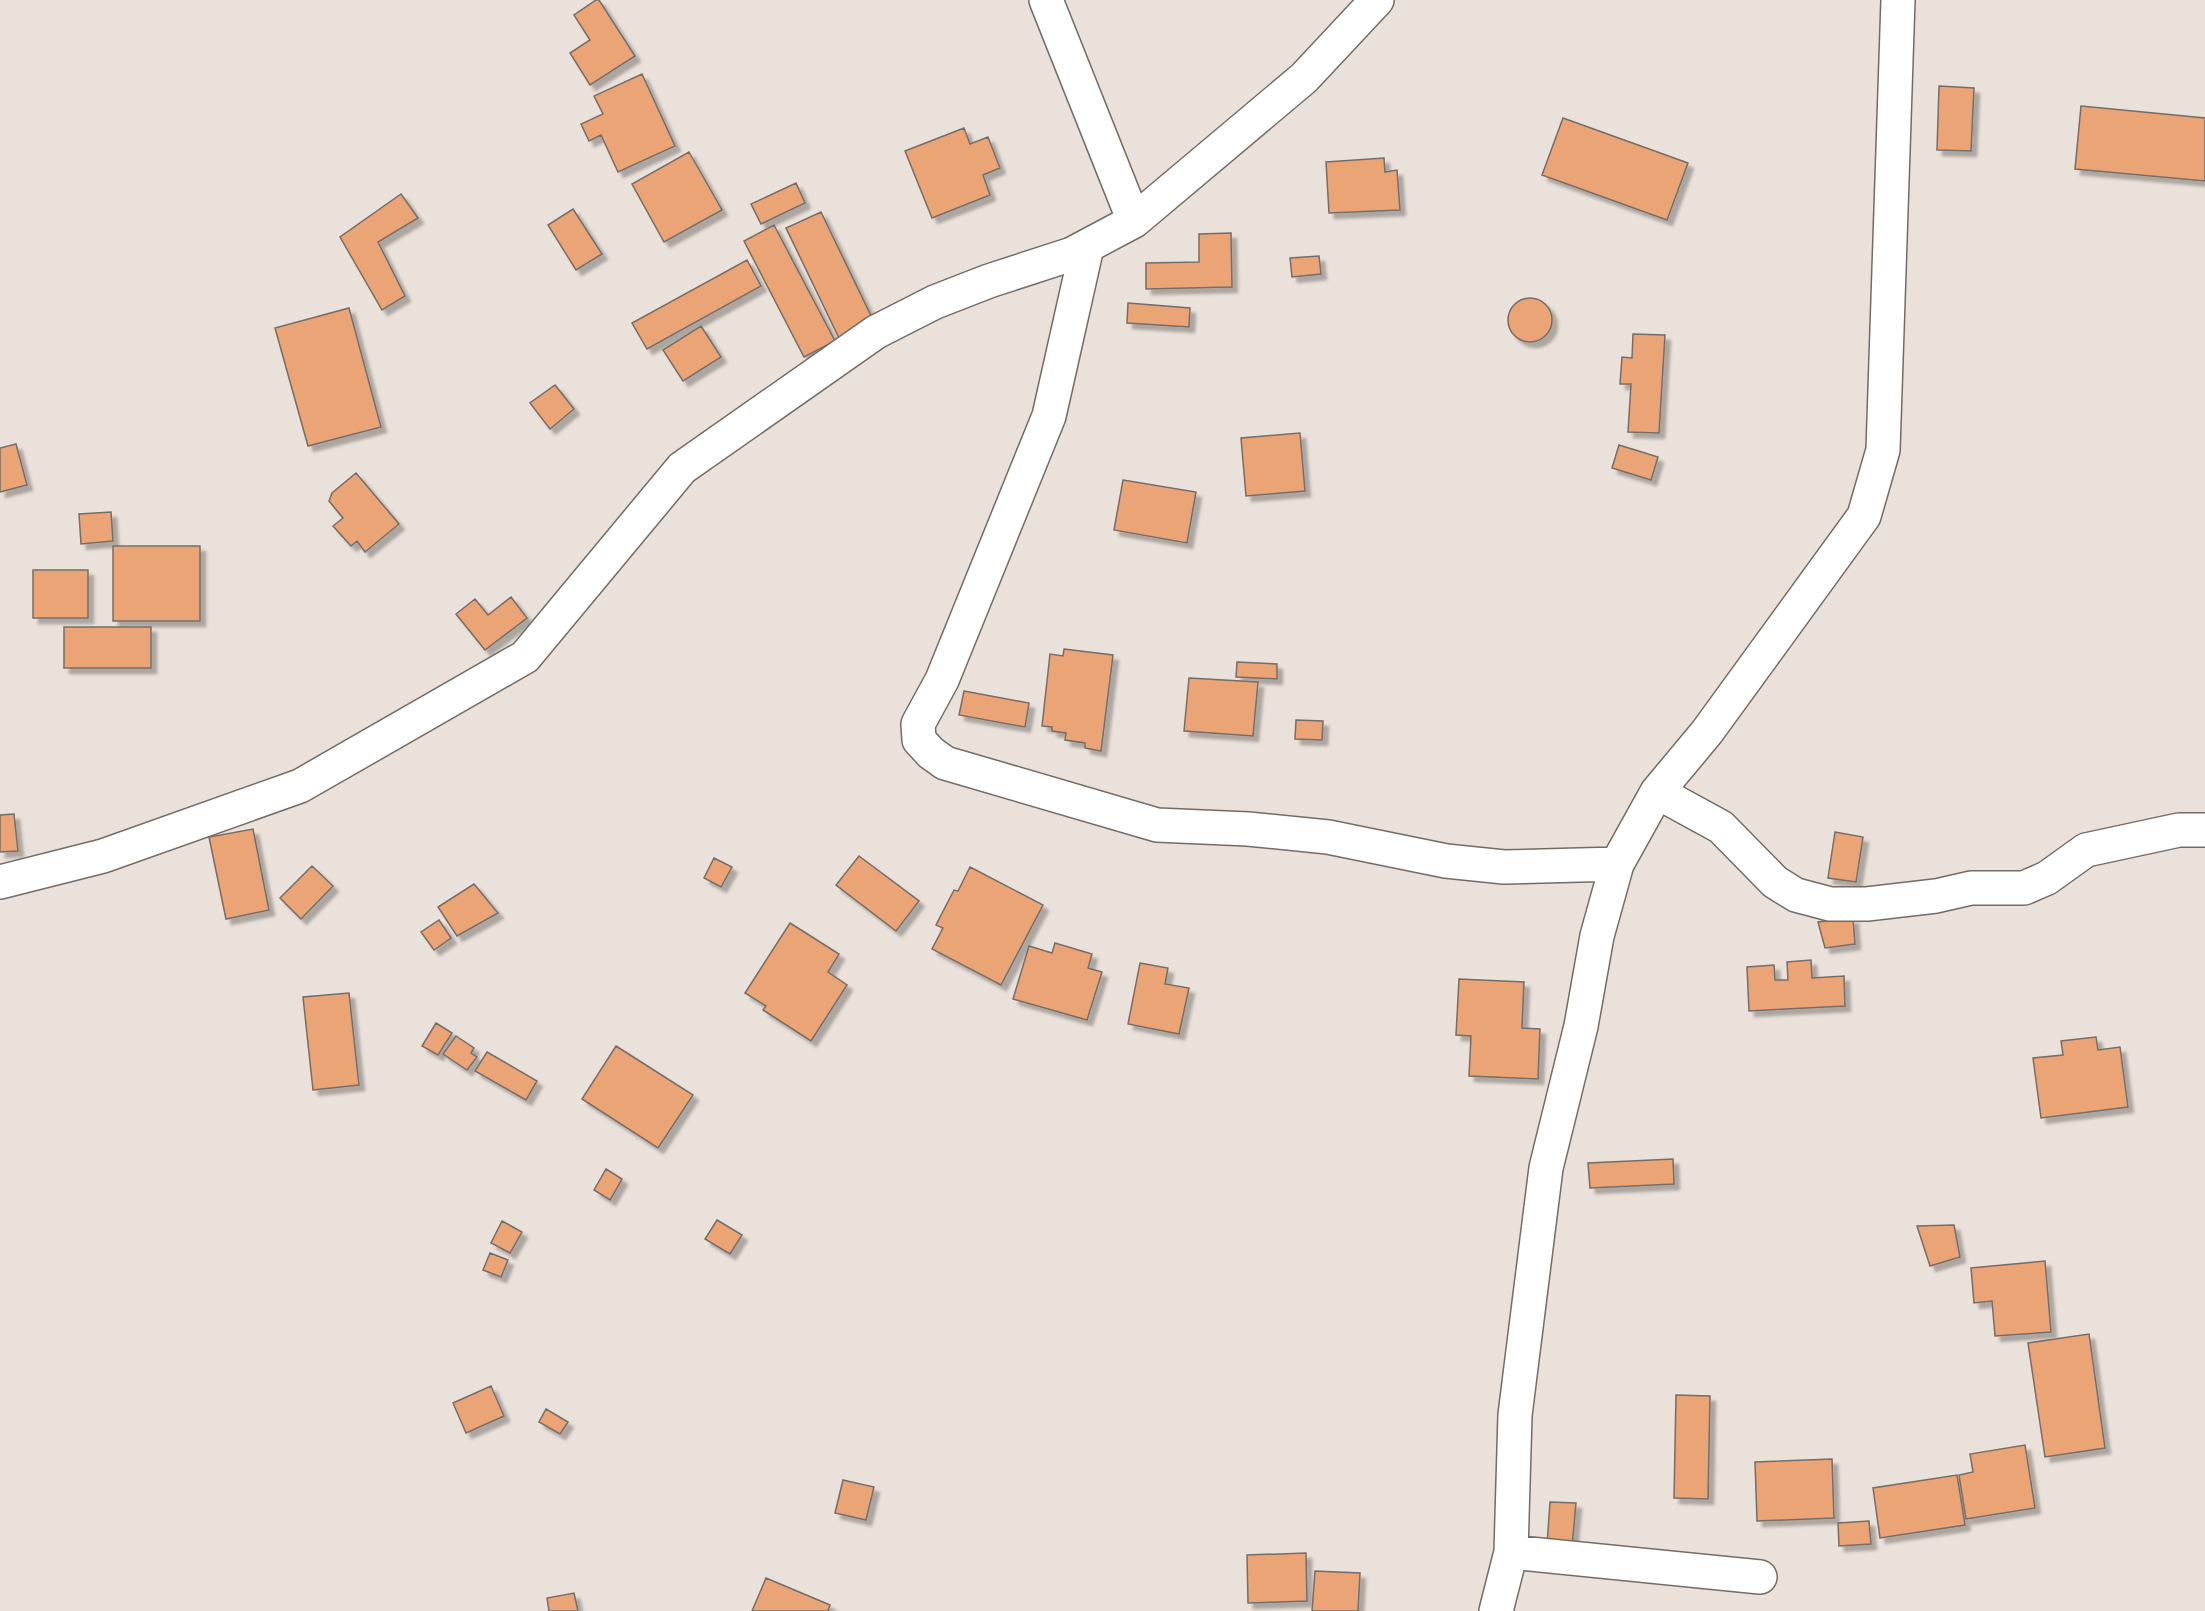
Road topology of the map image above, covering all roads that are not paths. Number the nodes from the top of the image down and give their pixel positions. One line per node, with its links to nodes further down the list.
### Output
1 (1046, 0): 4 (street)
2 (1377, 0): 4 (street)
3 (1898, 0): 6 (street)
4 (1134, 221): 5 (street)
5 (1087, 247): 8 (street); 9 (street)
6 (1657, 792): 7 (street); 8 (street)
7 (2205, 830)
8 (1617, 864): 10 (street)
9 (0, 882)
10 (1512, 1552): 11 (street); 12 (street)
11 (1760, 1577)
12 (1496, 1611)

